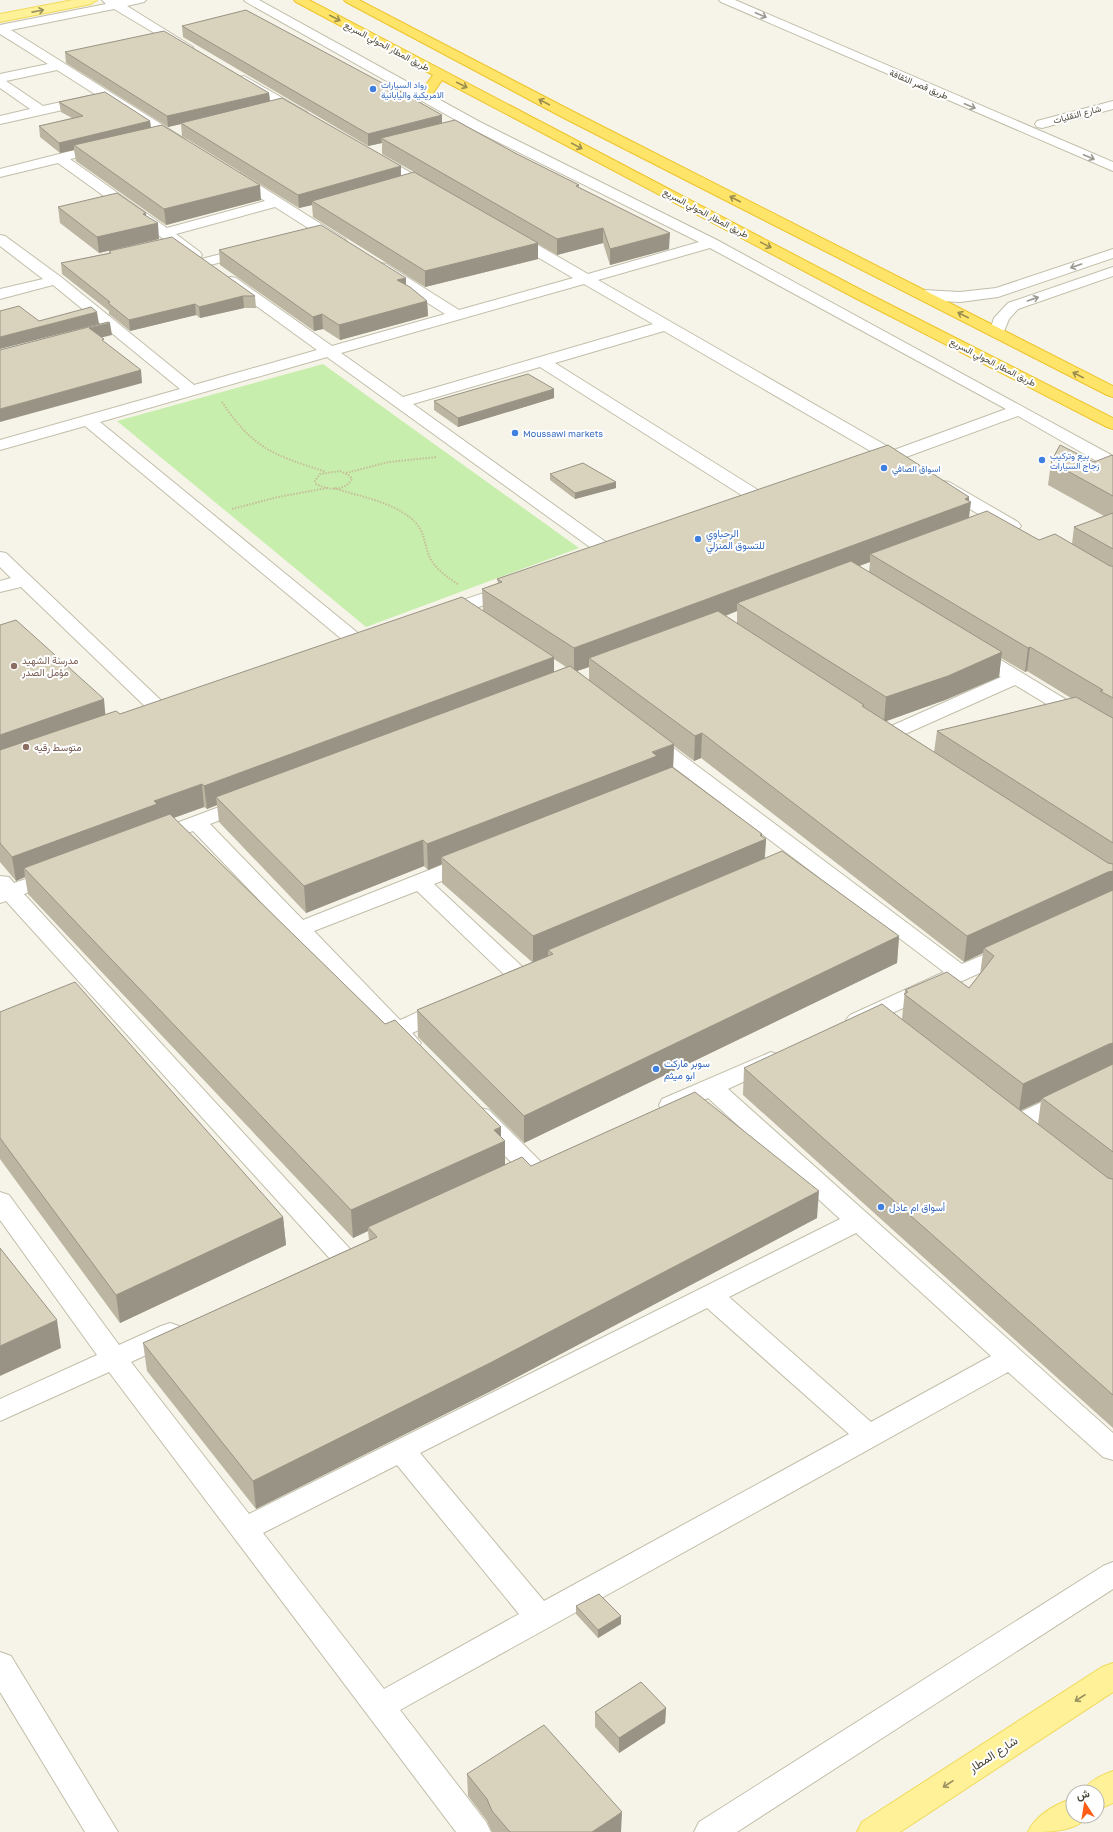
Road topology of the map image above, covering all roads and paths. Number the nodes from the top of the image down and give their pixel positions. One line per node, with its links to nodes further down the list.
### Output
1 (32, 0): 10 (main road)
2 (91, 0): 11 (main road, one-way to 2)
3 (140, 0): 9 (street)
4 (250, 0): 20 (street)
5 (300, 0): 16 (highway, طريق المطار الحولي السريع, one-way to 16)
6 (350, 0): 55 (highway, one-way to 6)
7 (725, 0): 38 (street, طريق قصر الثقافة, one-way to 38)
8 (756, 0): 27 (street, طريق قصر الثقافة)
9 (112, 2): 12 (street); 13 (street)
10 (0, 6)
11 (0, 18)
12 (0, 29): 14 (street)
13 (197, 53)
14 (58, 66): 17 (street); 19 (street)
15 (231, 73): 21 (street)
16 (440, 74): 20 (highway); 57 (highway, طريق المطار الحولي السريع, one-way to 57)
17 (0, 78)
18 (0, 82): 24 (street)
19 (107, 96): 24 (street); 31 (street)
20 (424, 96): 28 (street)
21 (285, 104): 23 (street); 26 (street)
22 (1113, 105): 27 (street, شارع النقليات)
23 (270, 108)
24 (41, 111): 25 (street)
25 (0, 120)
26 (312, 120)
27 (1042, 124): 36 (street, طريق قصر الثقافة)
28 (474, 125): 29 (street); 52 (street)
29 (459, 129)
30 (181, 130): 31 (street)
31 (166, 133): 32 (street); 34 (street)
32 (151, 137)
33 (383, 148): 41 (street)
34 (192, 149)
35 (90, 151): 37 (street)
36 (1113, 154)
37 (60, 158): 40 (street); 51 (street)
38 (1113, 167)
39 (225, 170): 44 (street)
40 (0, 173)
41 (418, 181): 42 (street); 43 (street)
42 (402, 186)
43 (444, 197)
44 (277, 202): 46 (street); 51 (street)
45 (312, 211): 46 (street)
46 (297, 215): 48 (street)
47 (498, 228): 63 (street)
48 (324, 232): 49 (street); 54 (street)
49 (309, 236)
50 (0, 239): 62 (street)
51 (167, 239): 59 (street)
52 (712, 243): 63 (street); 79 (street)
53 (265, 247): 59 (street)
54 (351, 249)
55 (836, 251): 57 (highway); 64 (highway)
56 (1113, 253): 67 (street, one-way to 67)
57 (793, 259): 68 (highway, طريق المطار الحولي السريع)
58 (371, 261): 70 (street)
59 (206, 262): 73 (street)
60 (65, 267): 62 (street)
61 (1113, 271): 69 (street, one-way to 61)
62 (49, 276): 65 (street); 76 (street)
63 (586, 279): 70 (street); 71 (street)
64 (901, 285): 66 (highway); 68 (highway)
65 (0, 294)
66 (922, 295): 67 (street); 72 (highway, one-way to 66)
67 (983, 295): 69 (street)
68 (862, 296): 81 (highway, طريق المطار الحولي السريع)
69 (1013, 306): 72 (street)
70 (458, 316): 73 (street)
71 (667, 325): 74 (street); 84 (street)
72 (997, 333): 77 (highway, one-way to 72)
73 (330, 352): 75 (street); 78 (street)
74 (543, 362): 78 (street); 93 (street)
75 (210, 386): 76 (street); 87 (path)
76 (192, 391): 80 (street)
77 (1113, 392)
78 (401, 403): 83 (street)
79 (1019, 410): 84 (street); 85 (street)
80 (88, 420): 82 (street); 94 (street)
81 (1113, 424)
82 (0, 445)
83 (471, 454): 89 (path); 99 (street)
84 (892, 456): 86 (street); 88 (street)
85 (1113, 463)
86 (864, 466)
87 (326, 472): 89 (path); 91 (path)
88 (920, 472)
89 (346, 473): 92 (path)
90 (933, 480): 95 (street)
91 (327, 488): 92 (path); 94 (path)
92 (334, 488): 103 (path)
93 (742, 509)
94 (204, 517): 106 (street)
95 (1001, 520): 96 (street); 97 (street)
96 (980, 528)
97 (1028, 535)
98 (0, 557): 100 (street)
99 (589, 562)
100 (24, 580): 102 (street); 108 (street)
101 (524, 585): 103 (street)
102 (0, 587)
103 (480, 610): 104 (street)
104 (430, 617)
105 (957, 641): 107 (street)
106 (336, 650)
107 (1017, 677): 110 (street); 111 (street)
108 (161, 711)
109 (634, 727): 112 (street)
110 (1113, 736)
111 (907, 748)
112 (696, 774): 113 (street); 118 (street)
113 (674, 782)
114 (263, 797): 115 (street)
115 (196, 822): 116 (street); 123 (street)
116 (137, 844)
117 (485, 856): 121 (street)
118 (805, 857): 119 (street); 126 (street)
119 (783, 867)
120 (69, 869): 122 (street)
121 (420, 882): 123 (street); 127 (street)
122 (3, 890): 128 (street)
123 (300, 929): 133 (street)
124 (1030, 942): 126 (street)
125 (543, 968): 127 (street)
126 (960, 973): 132 (street)
127 (521, 978): 129 (street)
128 (94, 984): 130 (street); 144 (street)
129 (499, 987)
130 (72, 993)
131 (462, 1003): 133 (street)
132 (838, 1029)
133 (396, 1031): 135 (street)
134 (789, 1052): 137 (street)
135 (424, 1058)
136 (1113, 1076): 139 (street)
137 (711, 1087): 140 (street); 143 (street)
138 (467, 1102): 141 (street)
139 (998, 1109)
140 (653, 1113)
141 (532, 1168)
142 (0, 1201): 148 (street)
143 (859, 1220): 145 (street); 147 (street)
144 (341, 1255)
145 (710, 1295): 150 (street); 152 (street)
146 (192, 1324): 148 (street)
147 (1010, 1358): 150 (street); 151 (street)
148 (114, 1359): 149 (street); 153 (street)
149 (0, 1411)
150 (868, 1436): 155 (street)
151 (1113, 1449)
152 (401, 1450): 153 (street); 155 (street)
153 (244, 1529): 158 (street)
154 (1113, 1574): 162 (street)
155 (540, 1618): 158 (street)
156 (0, 1665): 160 (street)
157 (1113, 1676): 163 (main road, شارع المطار, one-way to 163)
158 (378, 1707): 161 (street)
159 (1065, 1818): 164 (main road)
160 (102, 1832)
161 (475, 1832)
162 (710, 1832)
163 (873, 1832)
164 (1044, 1832)

